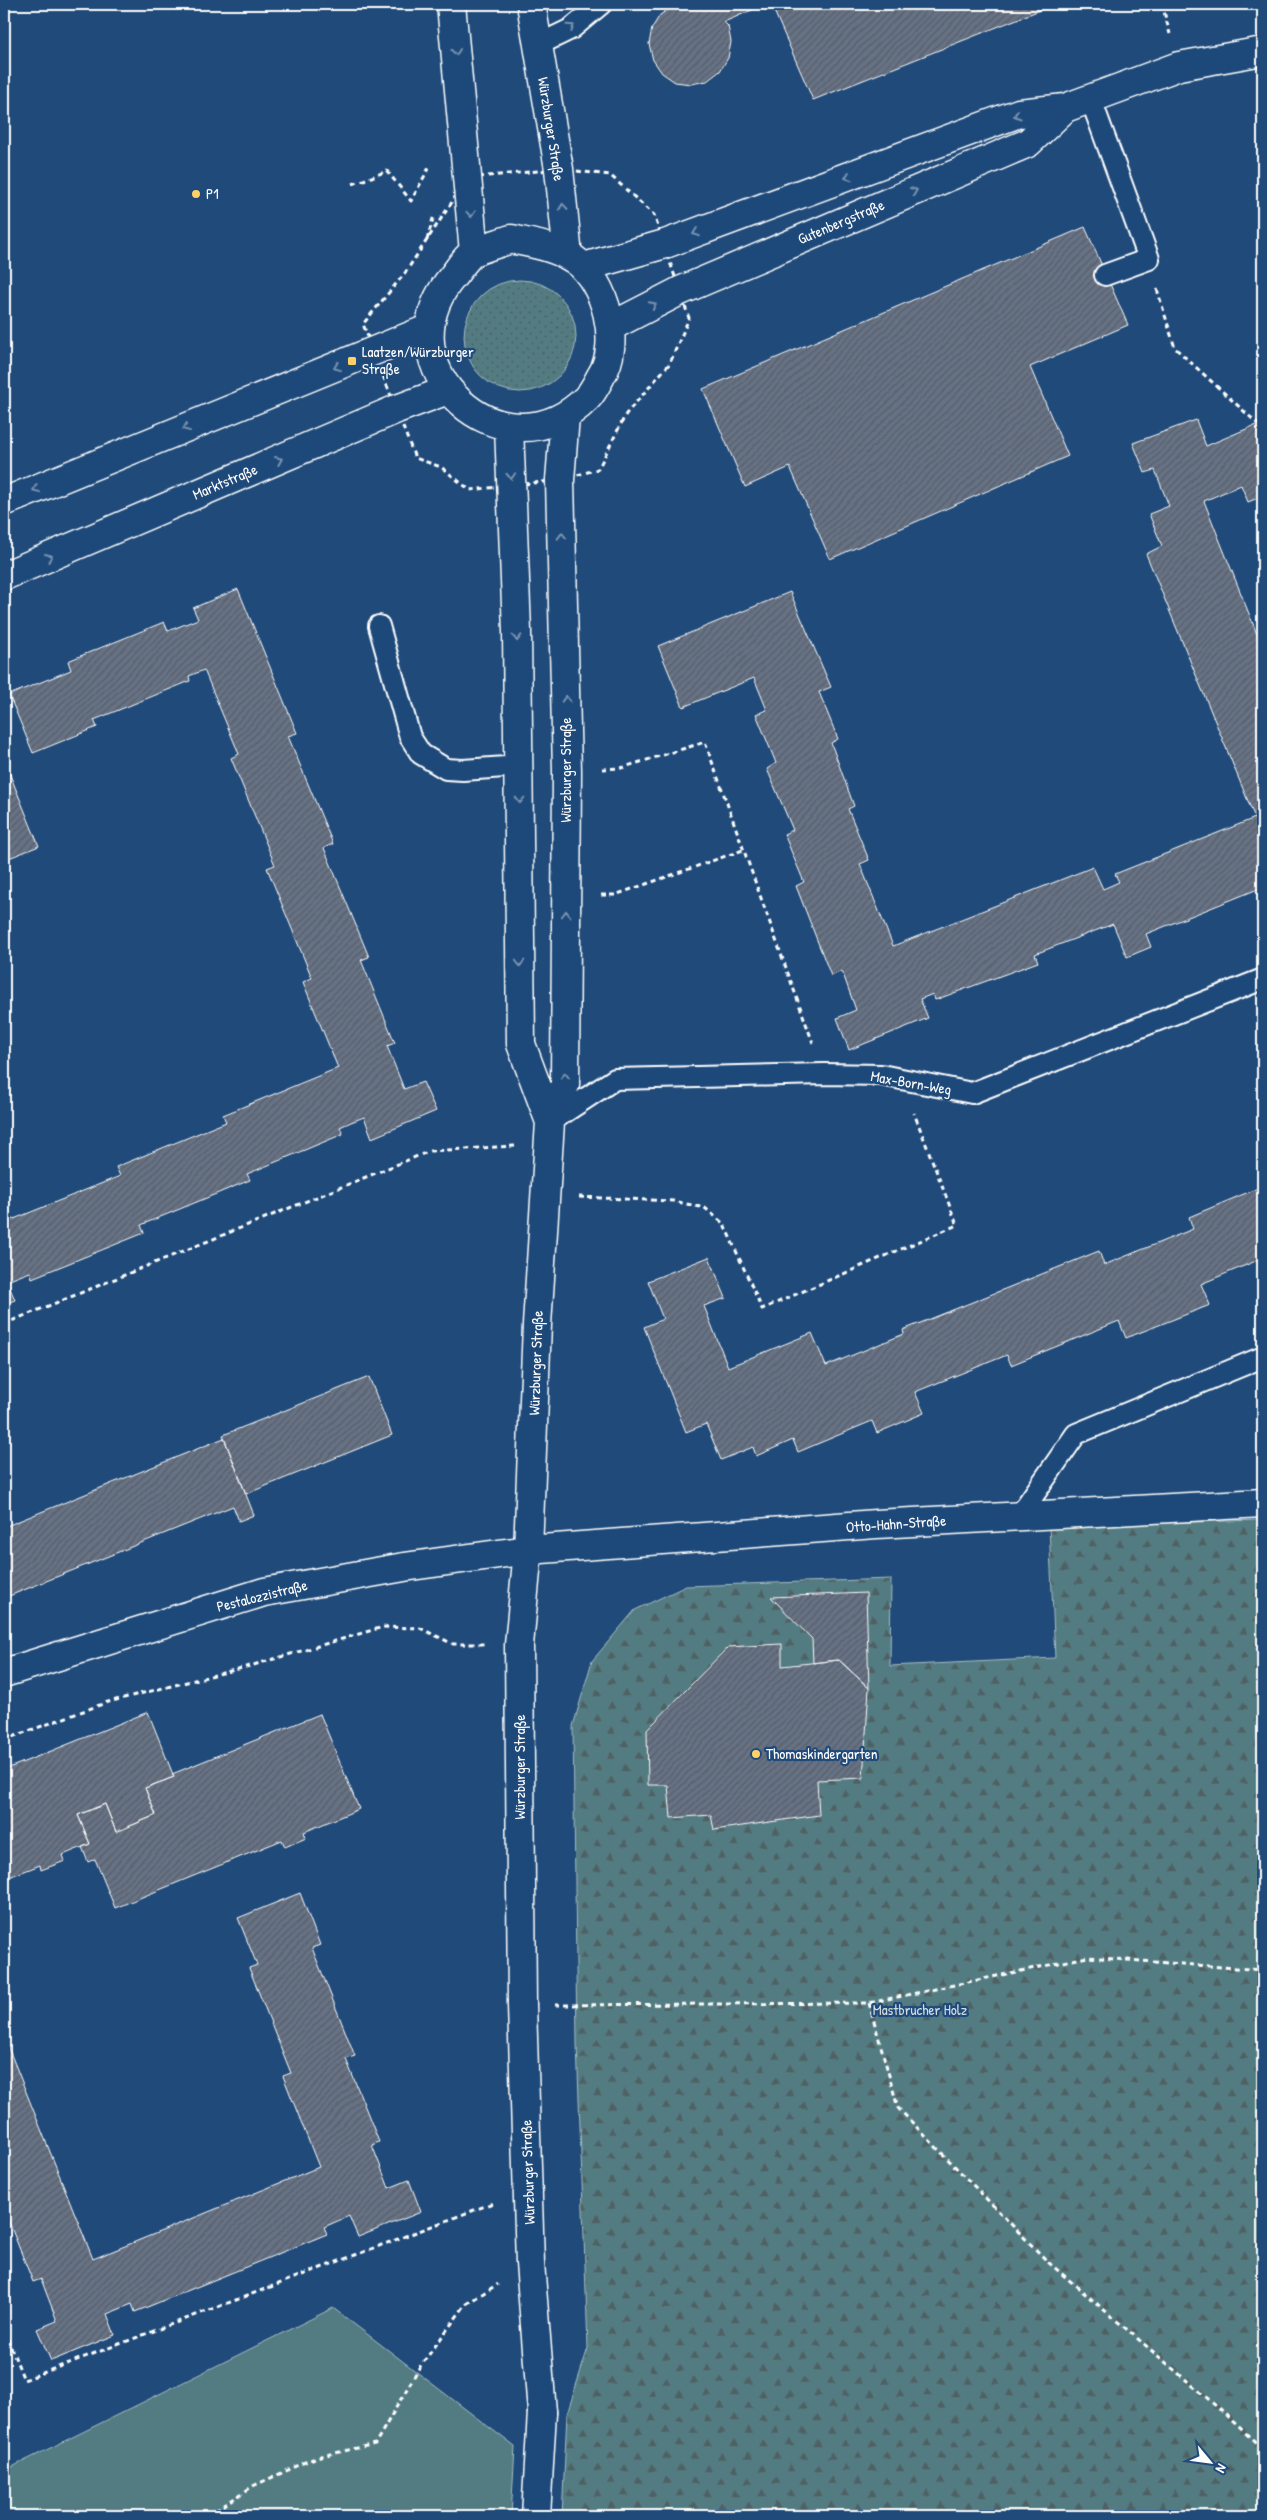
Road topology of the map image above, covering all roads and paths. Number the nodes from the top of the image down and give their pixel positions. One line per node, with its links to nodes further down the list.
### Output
1 (451, 4): 10 (street, one-way to 10)
2 (532, 4): 4 (street, Würzburger Straße)
3 (601, 4): 4 (lane, one-way to 3)
4 (538, 45): 9 (street, Würzburger Straße)
5 (1263, 51): 6 (street, Gutenbergstraße)
6 (1090, 97): 7 (street, Gutenbergstraße); 16 (lane)
7 (1065, 108): 14 (street, Gutenbergstraße, one-way to 14); 19 (street, Gutenbergstraße, one-way to 7)
8 (434, 169): 11 (path)
9 (559, 169): 10 (path); 14 (path); 17 (street, Würzburger Straße, one-way to 9)
10 (468, 178): 13 (path); 15 (street, one-way to 15)
11 (353, 184)
12 (437, 206): 13 (path)
13 (426, 243): 20 (path)
14 (665, 244): 17 (street, Gutenbergstraße); 19 (path)
15 (474, 252): 17 (street); 22 (street, Würzburger Straße)
16 (1148, 259): 18 (lane); 25 (path)
17 (576, 261): 21 (street, Würzburger Straße)
18 (1106, 275)
19 (680, 291): 21 (street, Gutenbergstraße, one-way to 19); 28 (path)
20 (363, 324)
21 (610, 327): 24 (street, Würzburger Straße)
22 (430, 328): 23 (street, Würzburger Straße); 30 (street, one-way to 30)
23 (448, 390): 26 (street, Würzburger Straße); 31 (street, Marktstraße, one-way to 23)
24 (565, 416): 26 (street, Würzburger Straße); 28 (street, Würzburger Straße)
25 (1258, 424)
26 (509, 427): 29 (street, Würzburger Straße, one-way to 29)
27 (415, 458): 29 (path)
28 (560, 480): 29 (path); 34 (street, Würzburger Straße, one-way to 28)
29 (512, 484): 33 (street, Würzburger Straße, one-way to 33)
30 (4, 502)
31 (4, 576)
32 (379, 626): 33 (lane)
33 (519, 766): 40 (street, Würzburger Straße, one-way to 40)
34 (567, 771): 35 (path); 36 (street, Würzburger Straße)
35 (743, 850): 36 (path); 38 (path)
36 (566, 896): 40 (street, Würzburger Straße, one-way to 36)
37 (1263, 979): 39 (lane, Max-Born-Weg)
38 (824, 1074): 39 (lane, Max-Born-Weg); 40 (lane, Max-Born-Weg)
39 (901, 1080): 41 (path)
40 (550, 1122): 41 (street, Würzburger Straße); 42 (path)
41 (546, 1195): 46 (street, Würzburger Straße)
42 (4, 1324)
43 (1263, 1357): 45 (lane)
44 (1263, 1503): 45 (street, Otto-Hahn-Straße)
45 (1019, 1516): 46 (street, Otto-Hahn-Straße)
46 (528, 1550): 47 (street, Würzburger Straße); 48 (street, Pestalozzistraße)
47 (519, 1645): 49 (path); 52 (street, Würzburger Straße)
48 (4, 1673)
49 (4, 1740)
50 (1263, 1970): 51 (path)
51 (869, 2003): 52 (path); 56 (path)
52 (522, 2005): 53 (street, Würzburger Straße)
53 (530, 2200): 54 (street, Würzburger Straße); 55 (path)
54 (530, 2264): 57 (path); 58 (street, Würzburger Straße)
55 (4, 2330)
56 (1263, 2449)
57 (208, 2516)
58 (536, 2516)

